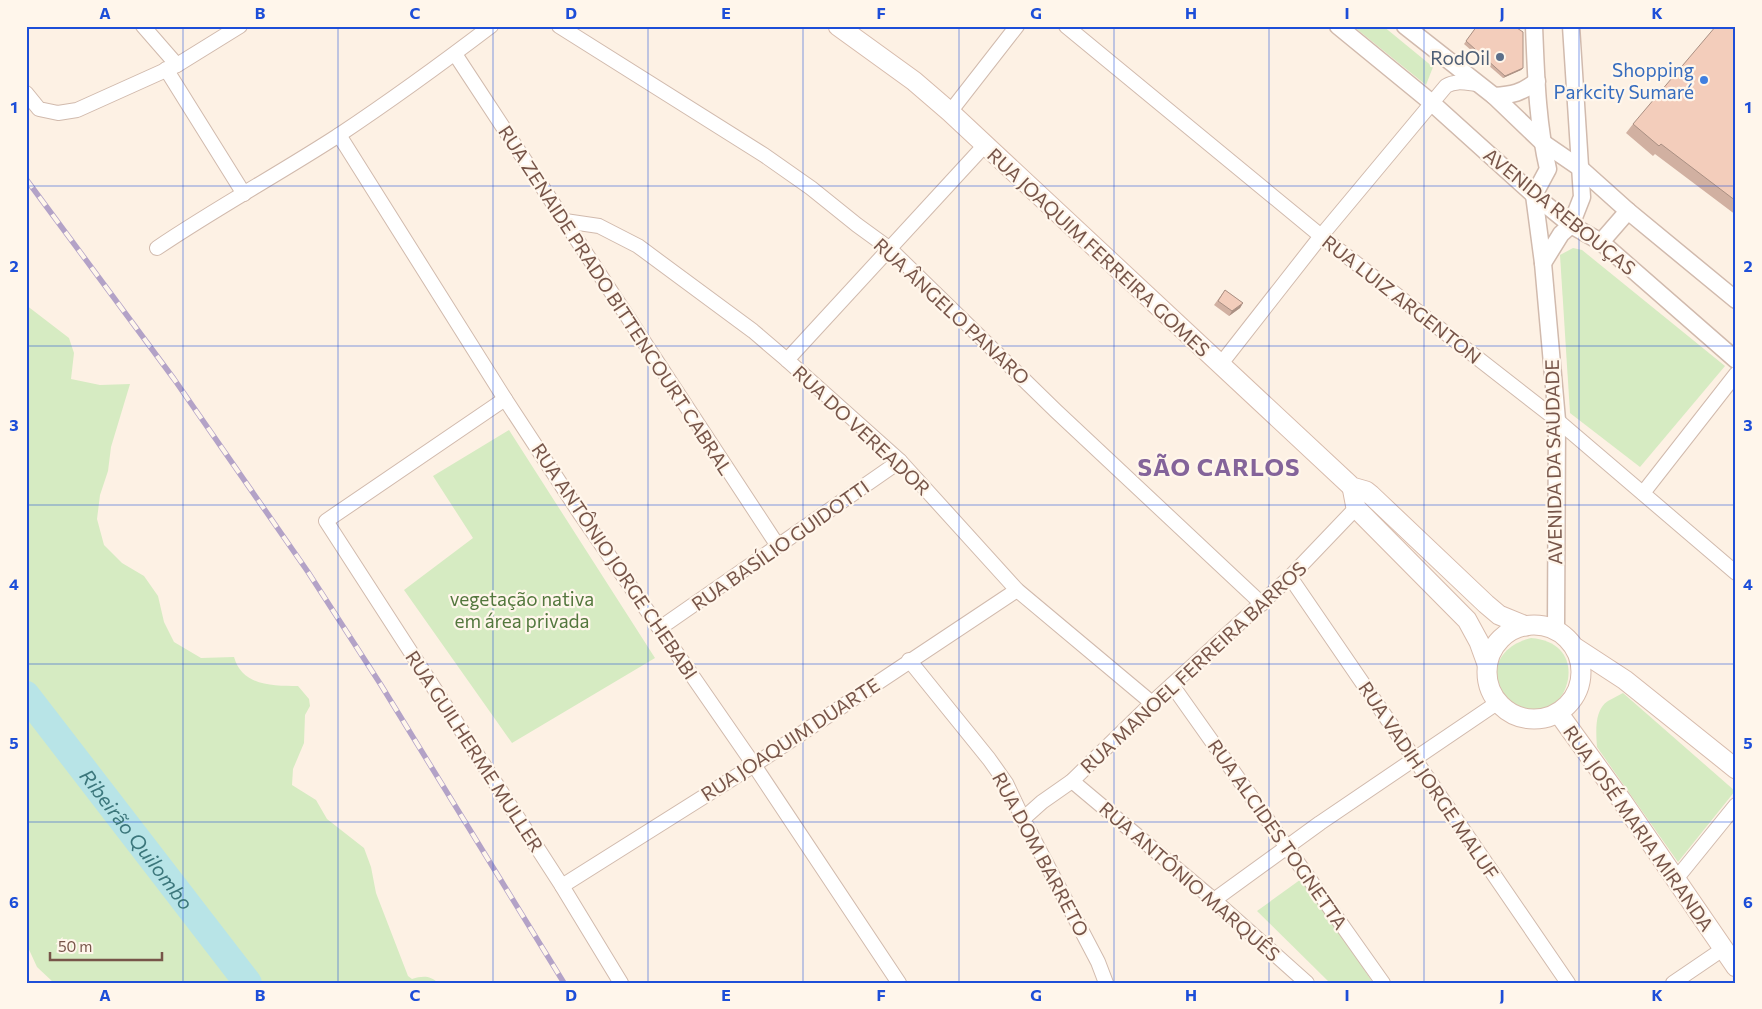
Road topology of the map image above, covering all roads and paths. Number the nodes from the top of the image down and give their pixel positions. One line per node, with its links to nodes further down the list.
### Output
1 (143, 26): 13 (street)
2 (240, 26): 13 (street)
3 (490, 26): 12 (street)
4 (559, 26): 32 (street, RUA ÂNGELO PANARO)
5 (838, 26): 19 (main road, RUA JOAQUIM FERREIRA GOMES)
6 (1016, 26): 19 (street)
7 (1066, 26): 29 (street, RUA LUIZ ARGENTON)
8 (1338, 26): 18 (street, AVENIDA REBOUÇAS)
9 (1405, 26): 15 (street)
10 (1534, 26): 14 (street)
11 (1571, 26): 23 (street)
12 (455, 54): 20 (street); 27 (street, RUA ZENAIDE PRADO BITTENCOURT CABRAL)
13 (172, 67): 16 (street); 24 (street)
14 (1537, 81): 17 (street); 21 (street)
15 (1478, 84): 17 (street); 18 (street)
16 (26, 93)
17 (1494, 96): 21 (street)
18 (1432, 103): 25 (street, AVENIDA REBOUÇAS); 29 (street)
19 (950, 112): 22 (main road, RUA JOAQUIM FERREIRA GOMES)
20 (339, 135): 24 (street); 39 (street, RUA ANTÔNIO JORGE CHEBABI)
21 (1542, 142): 23 (street); 25 (street)
22 (984, 146): 32 (street); 37 (main road, RUA JOAQUIM FERREIRA GOMES)
23 (1580, 168): 26 (street); 28 (street)
24 (244, 194): 31 (street)
25 (1534, 195): 28 (street, AVENIDA REBOUÇAS); 33 (street, AVENIDA DA SAUDADE)
26 (1628, 211): 30 (street); 34 (street)
27 (565, 222): 35 (street, RUA DO VEREADOR); 45 (street, RUA ZENAIDE PRADO BITTENCOURT CABRAL)
28 (1572, 225): 30 (street, AVENIDA REBOUÇAS); 33 (street)
29 (1321, 236): 37 (street); 40 (street, RUA LUIZ ARGENTON)
30 (1601, 242): 36 (street, AVENIDA REBOUÇAS)
31 (157, 248)
32 (890, 249): 35 (street); 49 (street, RUA ÂNGELO PANARO)
33 (1544, 263): 40 (street, AVENIDA DA SAUDADE)
34 (1736, 300)
35 (787, 360): 41 (street, RUA DO VEREADOR)
36 (1736, 360)
37 (1220, 365): 42 (main road, RUA JOAQUIM FERREIRA GOMES)
38 (1736, 374): 43 (street)
39 (505, 399): 51 (street, RUA ANTÔNIO JORGE CHEBABI); 68 (street, RUA GUILHERME MULLER)
40 (1556, 420): 43 (street, RUA LUIZ ARGENTON); 52 (street, AVENIDA DA SAUDADE)
41 (900, 461): 45 (street, RUA BASÍLIO GUIDOTTI); 48 (street, RUA DO VEREADOR)
42 (1352, 487): 44 (main road); 50 (main road, RUA JOAQUIM FERREIRA GOMES)
43 (1643, 493): 46 (street, RUA LUIZ ARGENTON)
44 (1356, 508): 47 (street, RUA MANOEL FERREIRA BARROS); 55 (main road)
45 (778, 546): 51 (street, RUA BASÍLIO GUIDOTTI)
46 (1736, 573)
47 (1290, 577): 49 (street, RUA MANOEL FERREIRA BARROS); 60 (street, RUA VADIH JORGE MALUF)
48 (1016, 590): 54 (street, RUA JOAQUIM DUARTE); 57 (street, RUA DO VEREADOR)
49 (1262, 604): 56 (street, RUA MANOEL FERREIRA BARROS)
50 (1526, 626): 52 (main road); 55 (main road)
51 (660, 628): 61 (street, RUA ANTÔNIO JORGE CHEBABI)
52 (1556, 630): 53 (main road)
53 (1576, 648): 59 (main road); 62 (main road)
54 (909, 660): 61 (street, RUA JOAQUIM DUARTE); 65 (street, RUA DOM BARRETO)
55 (1487, 664): 58 (main road)
56 (1172, 685): 57 (street, RUA MANOEL FERREIRA BARROS); 66 (street, RUA ALCIDES TOGNETTA)
57 (1152, 703): 63 (street, RUA MANOEL FERREIRA BARROS)
58 (1496, 703): 59 (main road); 60 (street)
59 (1559, 714): 67 (main road, RUA JOSÉ MARIA MIRANDA)
60 (1415, 758): 66 (street); 77 (street, RUA VADIH JORGE MALUF)
61 (754, 764): 68 (street, RUA JOAQUIM DUARTE); 73 (street, RUA ANTÔNIO JORGE CHEBABI)
62 (1736, 769)
63 (1072, 781): 65 (street, RUA MANOEL FERREIRA BARROS); 69 (street, RUA ANTÔNIO MARQUÊS)
64 (1736, 805): 67 (street)
65 (1023, 819): 74 (street, RUA DOM BARRETO)
66 (1287, 848): 69 (street); 76 (street, RUA ALCIDES TOGNETTA)
67 (1676, 879): 70 (main road, RUA JOSÉ MARIA MIRANDA)
68 (562, 886): 72 (street, RUA GUILHERME MULLER)
69 (1214, 900): 75 (street, RUA ANTÔNIO MARQUÊS)
70 (1723, 949): 71 (main road, RUA JOSÉ MARIA MIRANDA); 78 (street)
71 (1736, 967)
72 (621, 983)
73 (899, 983)
74 (1106, 983)
75 (1307, 983)
76 (1383, 983)
77 (1568, 983)
78 (1673, 983)

